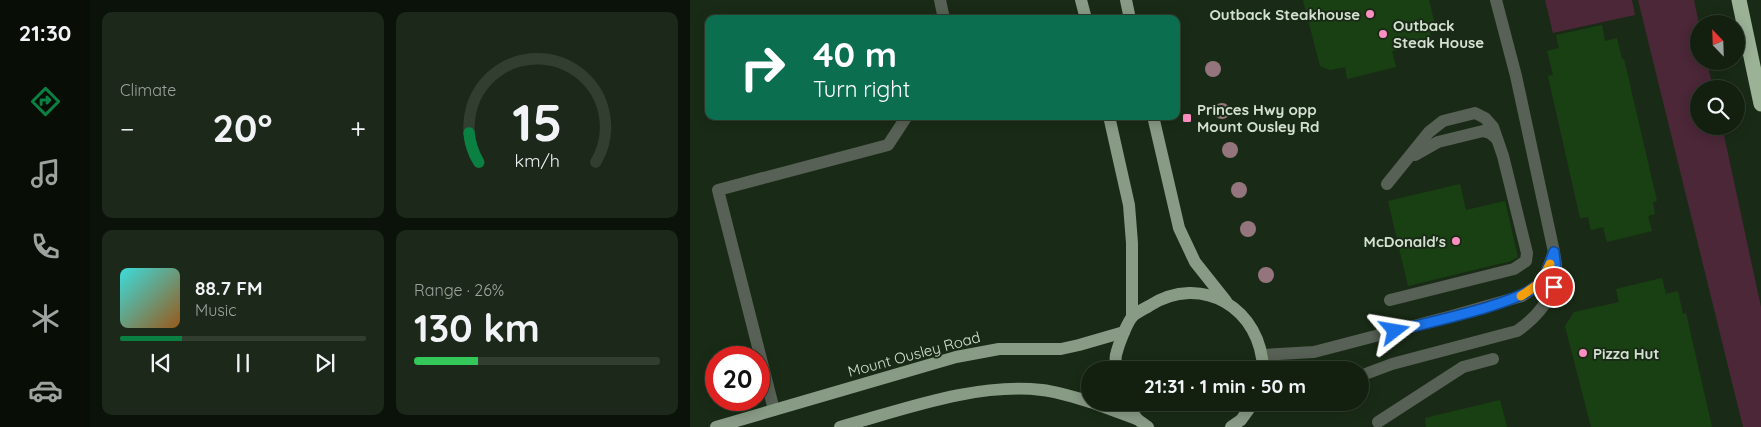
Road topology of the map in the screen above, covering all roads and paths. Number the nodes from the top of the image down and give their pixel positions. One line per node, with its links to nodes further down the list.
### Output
1 (940, 0): 6 (lane)
2 (1082, 0): 7 (main road)
3 (1126, 0): 8 (main road)
4 (1496, 0): 16 (lane)
5 (1738, 0): 9 (highway)
6 (943, 15)
7 (1085, 15)
8 (1129, 15)
9 (1761, 104)
10 (904, 120): 27 (lane)
11 (1109, 120): 19 (main road)
12 (1154, 120): 18 (main road)
13 (1497, 139): 14 (lane); 14 (lane); 17 (lane)
14 (1409, 159): 15 (lane)
15 (1387, 184)
16 (1554, 252): 21 (lane); 25 (lane)
17 (1390, 300)
18 (1227, 303): 19 (main road); 21 (main road)
19 (1132, 316): 20 (main road)
20 (1124, 332): 23 (main road); 27 (main road, Mount Ousley Road)
21 (1262, 355): 24 (main road)
22 (1493, 360): 32 (lane)
23 (1116, 361)
24 (1262, 361)
25 (1369, 373)
26 (1081, 399): 35 (main road)
27 (774, 410): 34 (main road, Mount Ousley Road)
28 (1115, 411): 31 (main road)
29 (1131, 411): 31 (main road)
30 (1248, 411): 33 (main road)
31 (1137, 419): 36 (main road)
32 (1378, 422)
33 (1238, 425)
34 (716, 427)
35 (840, 427)
36 (1148, 427)

